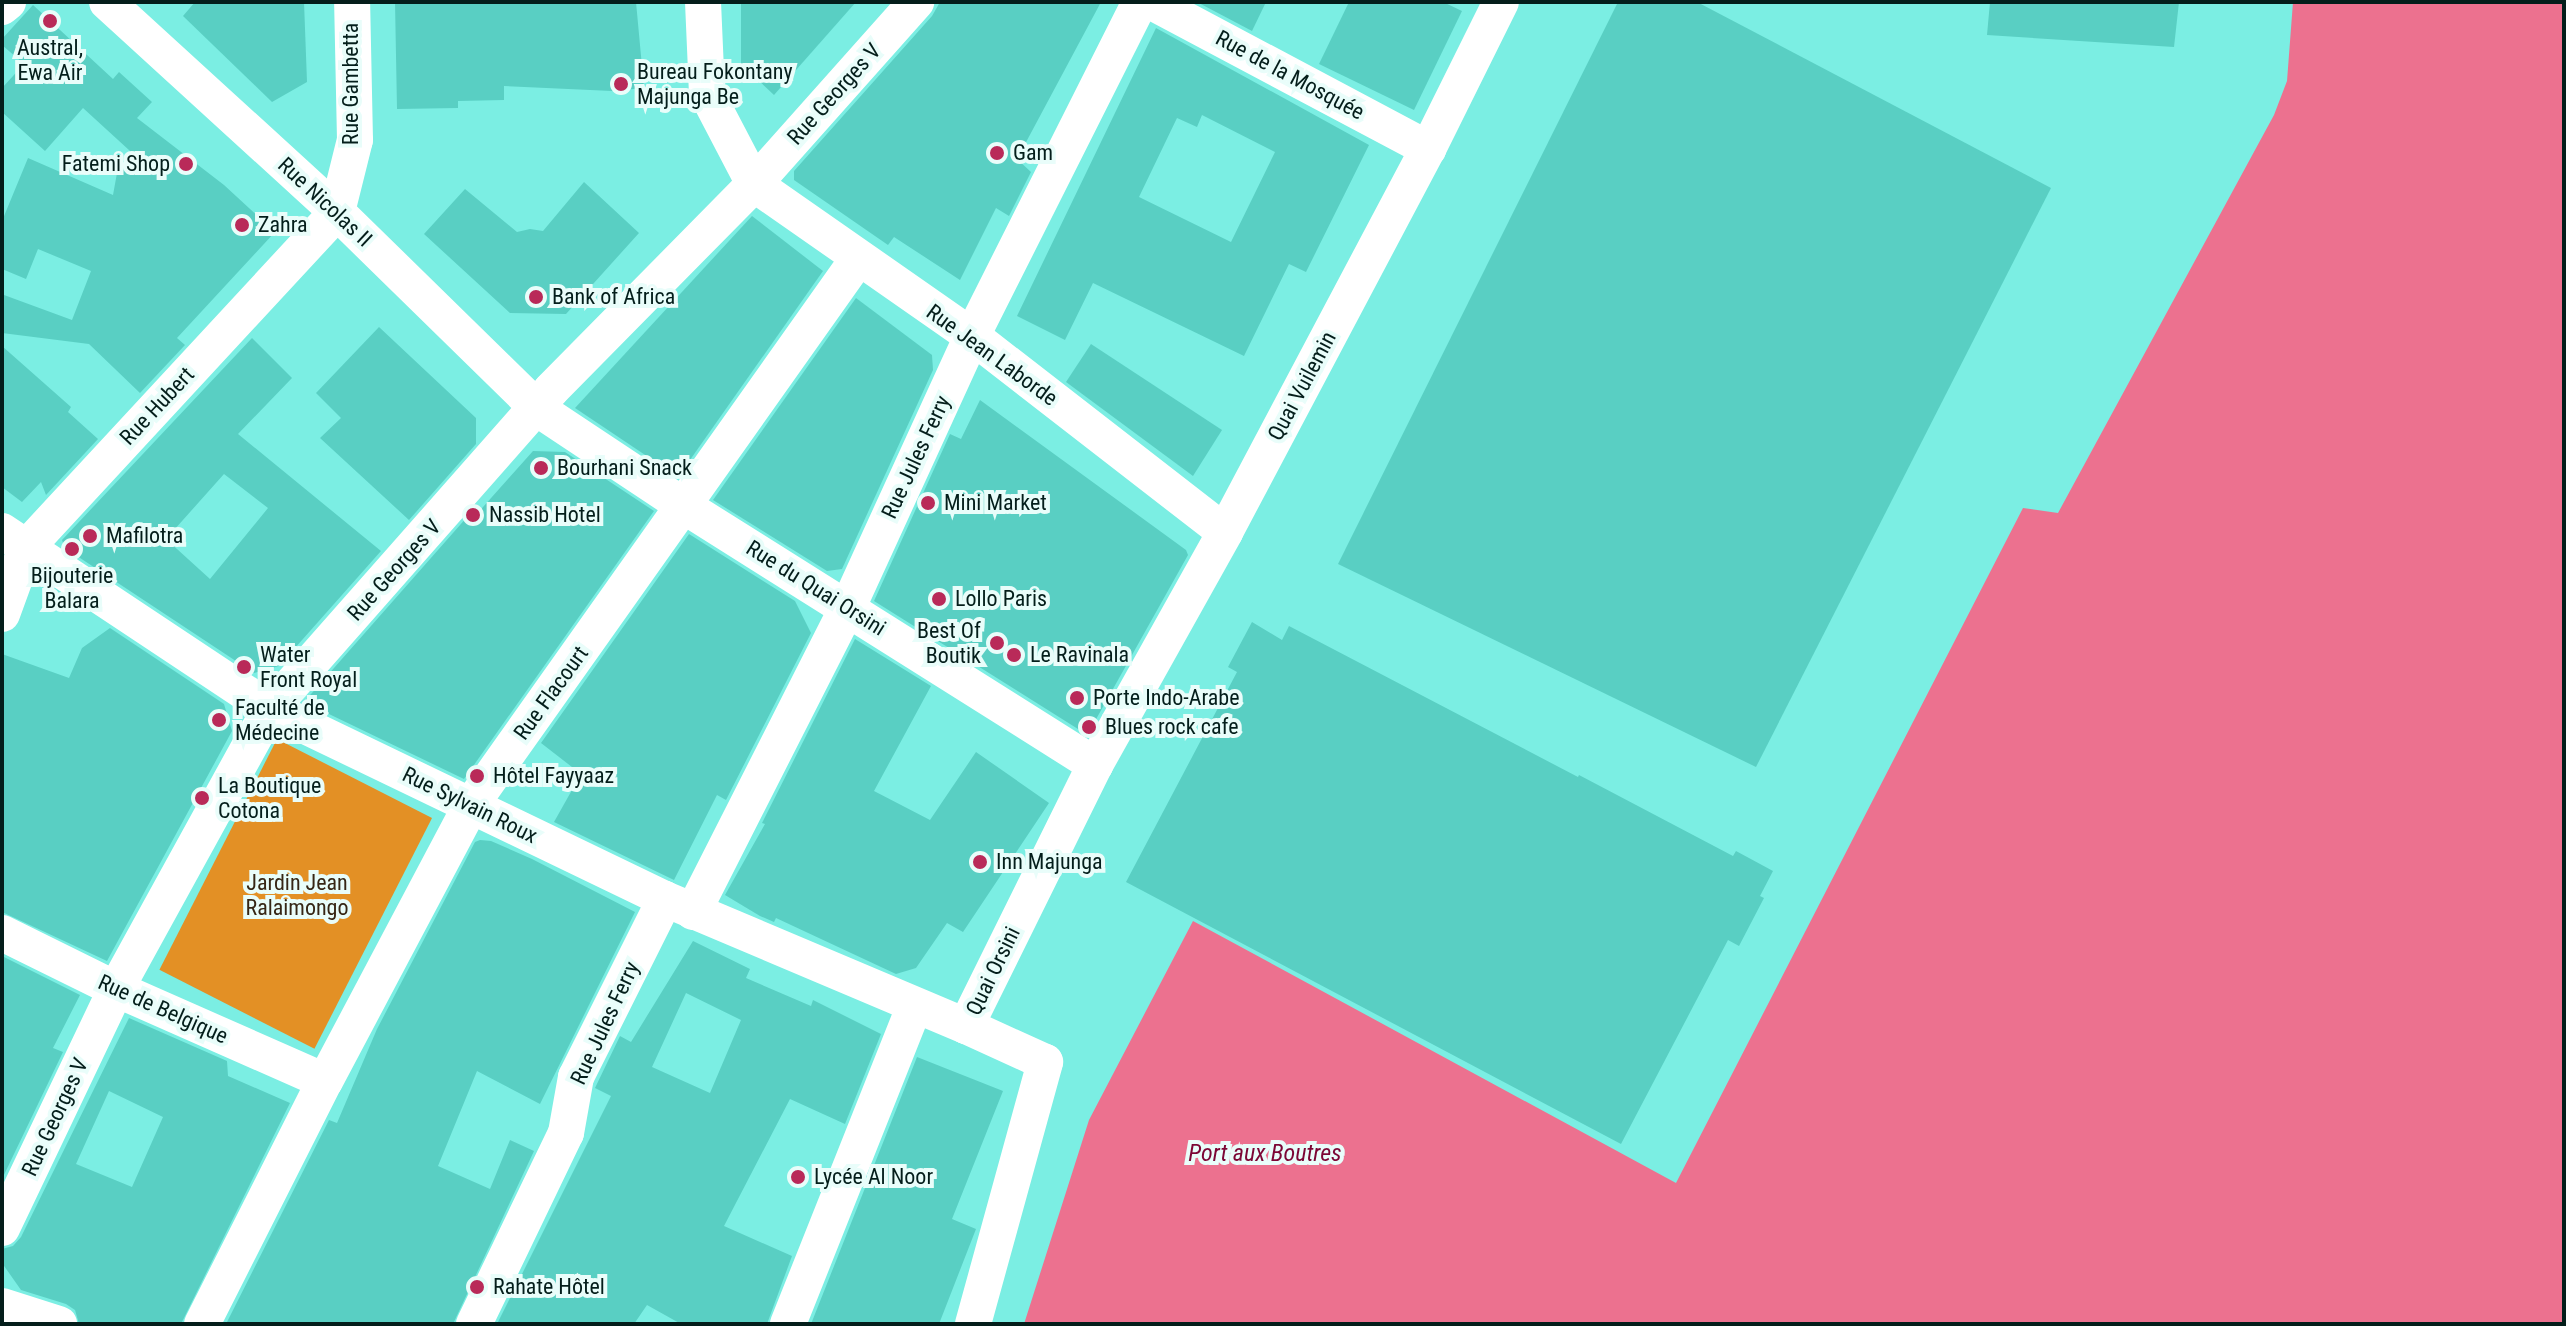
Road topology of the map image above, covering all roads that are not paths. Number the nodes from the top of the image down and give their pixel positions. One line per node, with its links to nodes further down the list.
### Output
1 (8, 2): 9 (street)
2 (107, 2): 12 (street, Rue Nicolas II)
3 (352, 2): 12 (street, Rue Gambetta)
4 (703, 2): 11 (street)
5 (916, 2): 11 (street, Rue Georges V)
6 (1140, 2): 14 (street, Rue Jules Ferry)
7 (1152, 2): 10 (street, Rue de la Mosquée)
8 (1501, 2): 10 (street, Quai Vuilemin)
9 (2, 7)
10 (1428, 149): 17 (street, Quai Vuilemin)
11 (754, 184): 13 (street, Rue Jean Laborde); 15 (street, Rue Georges V)
12 (337, 212): 15 (street, Rue Nicolas II); 18 (street, Rue Hubert)
13 (857, 260): 14 (street, Rue Jean Laborde); 16 (street, Rue Flacourt)
14 (972, 336): 17 (street, Rue Jean Laborde); 19 (street, Rue Jules Ferry)
15 (538, 409): 16 (street, Rue du Quai Orsini); 21 (street, Rue Georges V)
16 (684, 506): 19 (street, Rue du Quai Orsini); 23 (street, Rue Flacourt)
17 (1225, 532): 22 (street, Quai Vuilemin)
18 (14, 539): 20 (street, Rue Hubert); 21 (street, Rue Sylvain Roux)
19 (848, 607): 22 (street, Rue du Quai Orsini); 24 (street, Rue Jules Ferry)
20 (2, 614)
21 (270, 709): 23 (street, Rue Sylvain Roux); 26 (street, Rue Georges V)
22 (1095, 765): 28 (street, Quai Orsini)
23 (471, 805): 24 (street, Rue Sylvain Roux); 29 (street, Rue Flacourt)
24 (679, 906): 27 (street, Rue Sylvain Roux); 34 (street, Rue Jules Ferry)
25 (2, 933): 26 (street, Rue de Belgique)
26 (116, 989): 29 (street, Rue de Belgique); 30 (street, Rue Georges V)
27 (914, 1007): 28 (street, Rue Sylvain Roux); 35 (street)
28 (966, 1026): 36 (street, Quai Orsini)
29 (325, 1081): 33 (street, Rue Flacourt)
30 (2, 1228)
31 (2, 1306): 32 (street)
32 (59, 1324)
33 (202, 1324)
34 (474, 1324)
35 (788, 1324)
36 (973, 1324)

